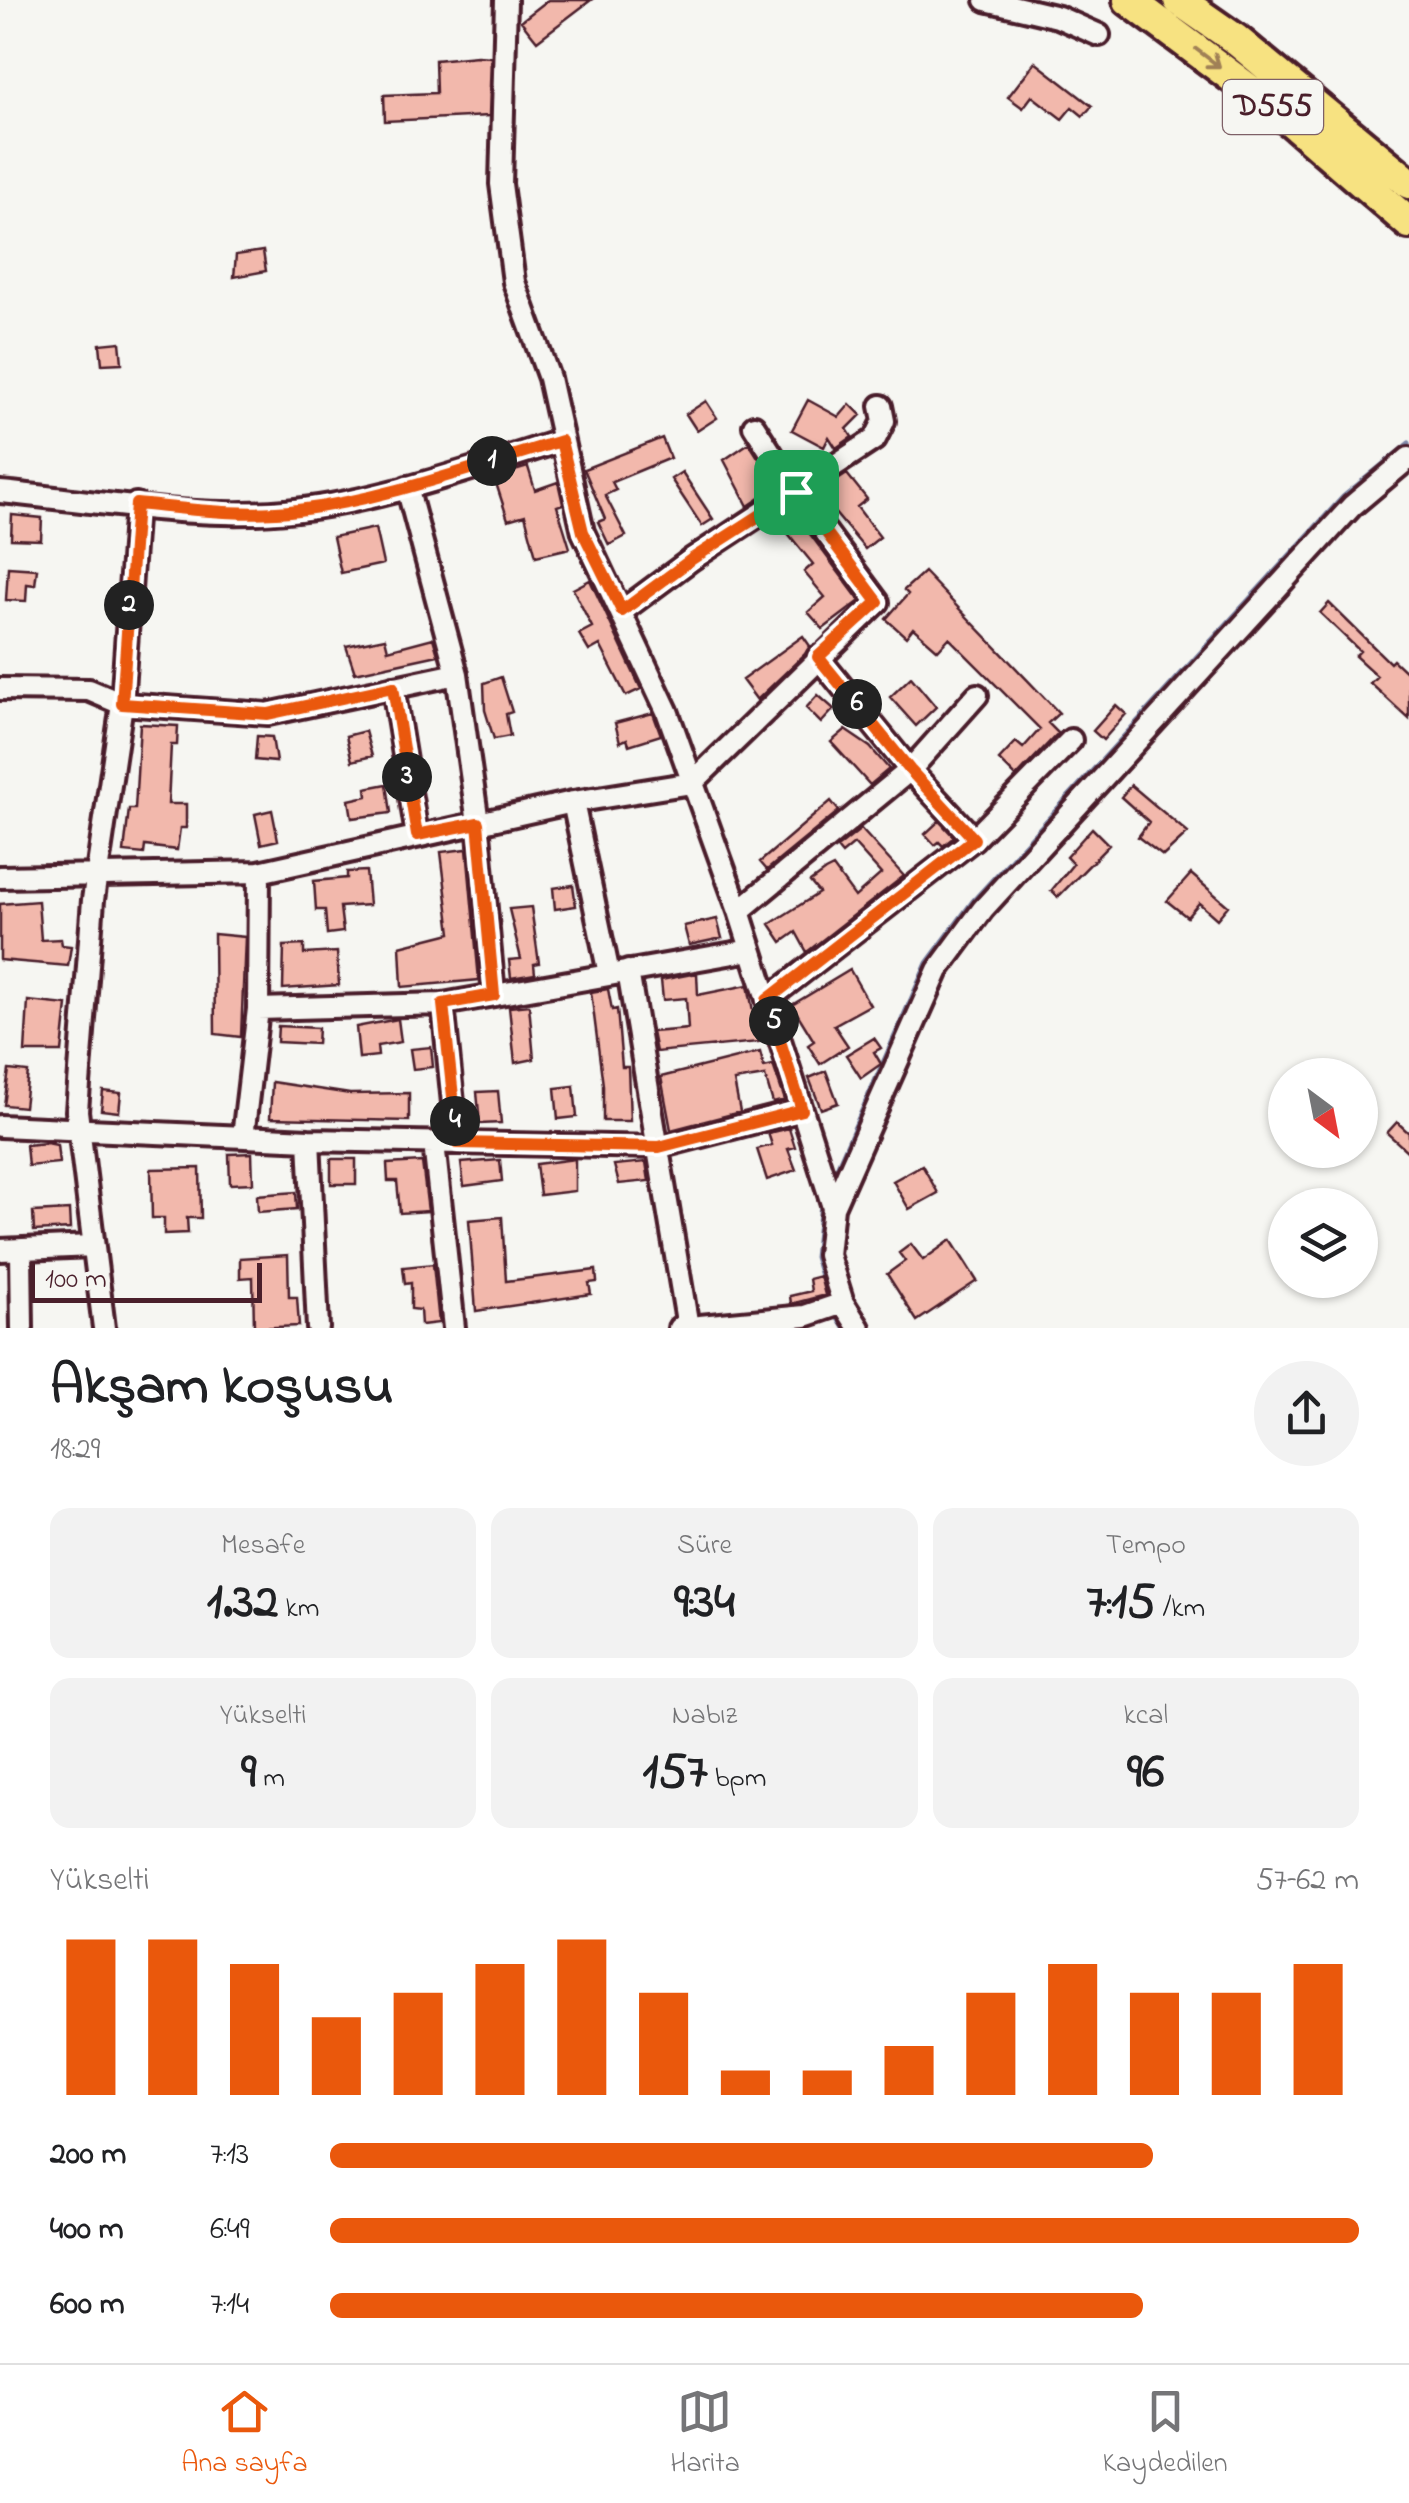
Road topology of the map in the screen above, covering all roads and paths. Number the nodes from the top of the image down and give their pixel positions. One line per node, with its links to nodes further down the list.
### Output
1 (506, 0): 10 (street)
2 (986, 0): 5 (street)
3 (1129, 0): 7 (highway, D555, one-way to 7)
4 (1180, 0): 6 (highway, D555)
5 (1099, 35)
6 (1409, 183)
7 (1409, 222)
8 (880, 406): 14 (street)
9 (754, 426): 14 (street)
10 (561, 441): 12 (street); 16 (street)
11 (1409, 458): 48 (street)
12 (407, 486): 15 (street); 18 (street)
13 (0, 492): 15 (street)
14 (796, 492): 16 (street); 17 (street)
15 (136, 504): 22 (street)
16 (622, 611): 25 (street)
17 (818, 657): 24 (street); 25 (street)
18 (457, 674): 19 (street); 27 (street)
19 (393, 687): 22 (street); 28 (street)
20 (0, 689): 22 (street)
21 (976, 695): 24 (street)
22 (122, 704): 31 (street)
23 (1071, 740): 29 (street)
24 (910, 770): 29 (street); 33 (street)
25 (692, 783): 26 (street); 33 (street)
26 (573, 802): 27 (street); 35 (street)
27 (478, 823): 28 (street); 36 (street)
28 (417, 835): 30 (street)
29 (974, 839): 37 (street)
30 (259, 872): 31 (street); 39 (street)
31 (98, 876): 32 (street); 42 (street)
32 (0, 877)
33 (739, 911): 34 (street)
34 (750, 950): 35 (street); 37 (street)
35 (619, 972): 36 (street); 47 (street)
36 (494, 995): 38 (street)
37 (767, 1000): 40 (street)
38 (443, 1004): 39 (street); 46 (street)
39 (258, 1009): 43 (street)
40 (802, 1110): 47 (street); 48 (street)
41 (0, 1126): 42 (street)
42 (77, 1129): 43 (street); 49 (street)
43 (243, 1138): 44 (street)
44 (309, 1140): 45 (street); 55 (street)
45 (434, 1142): 46 (street); 56 (street)
46 (458, 1143): 47 (street)
47 (659, 1147): 52 (street)
48 (834, 1207): 51 (street)
49 (92, 1246): 50 (street); 54 (street)
50 (10, 1250): 53 (street)
51 (843, 1303): 52 (street); 58 (street)
52 (688, 1327): 57 (street)
53 (22, 1328)
54 (104, 1328)
55 (318, 1328)
56 (454, 1328)
57 (679, 1328)
58 (859, 1328)

